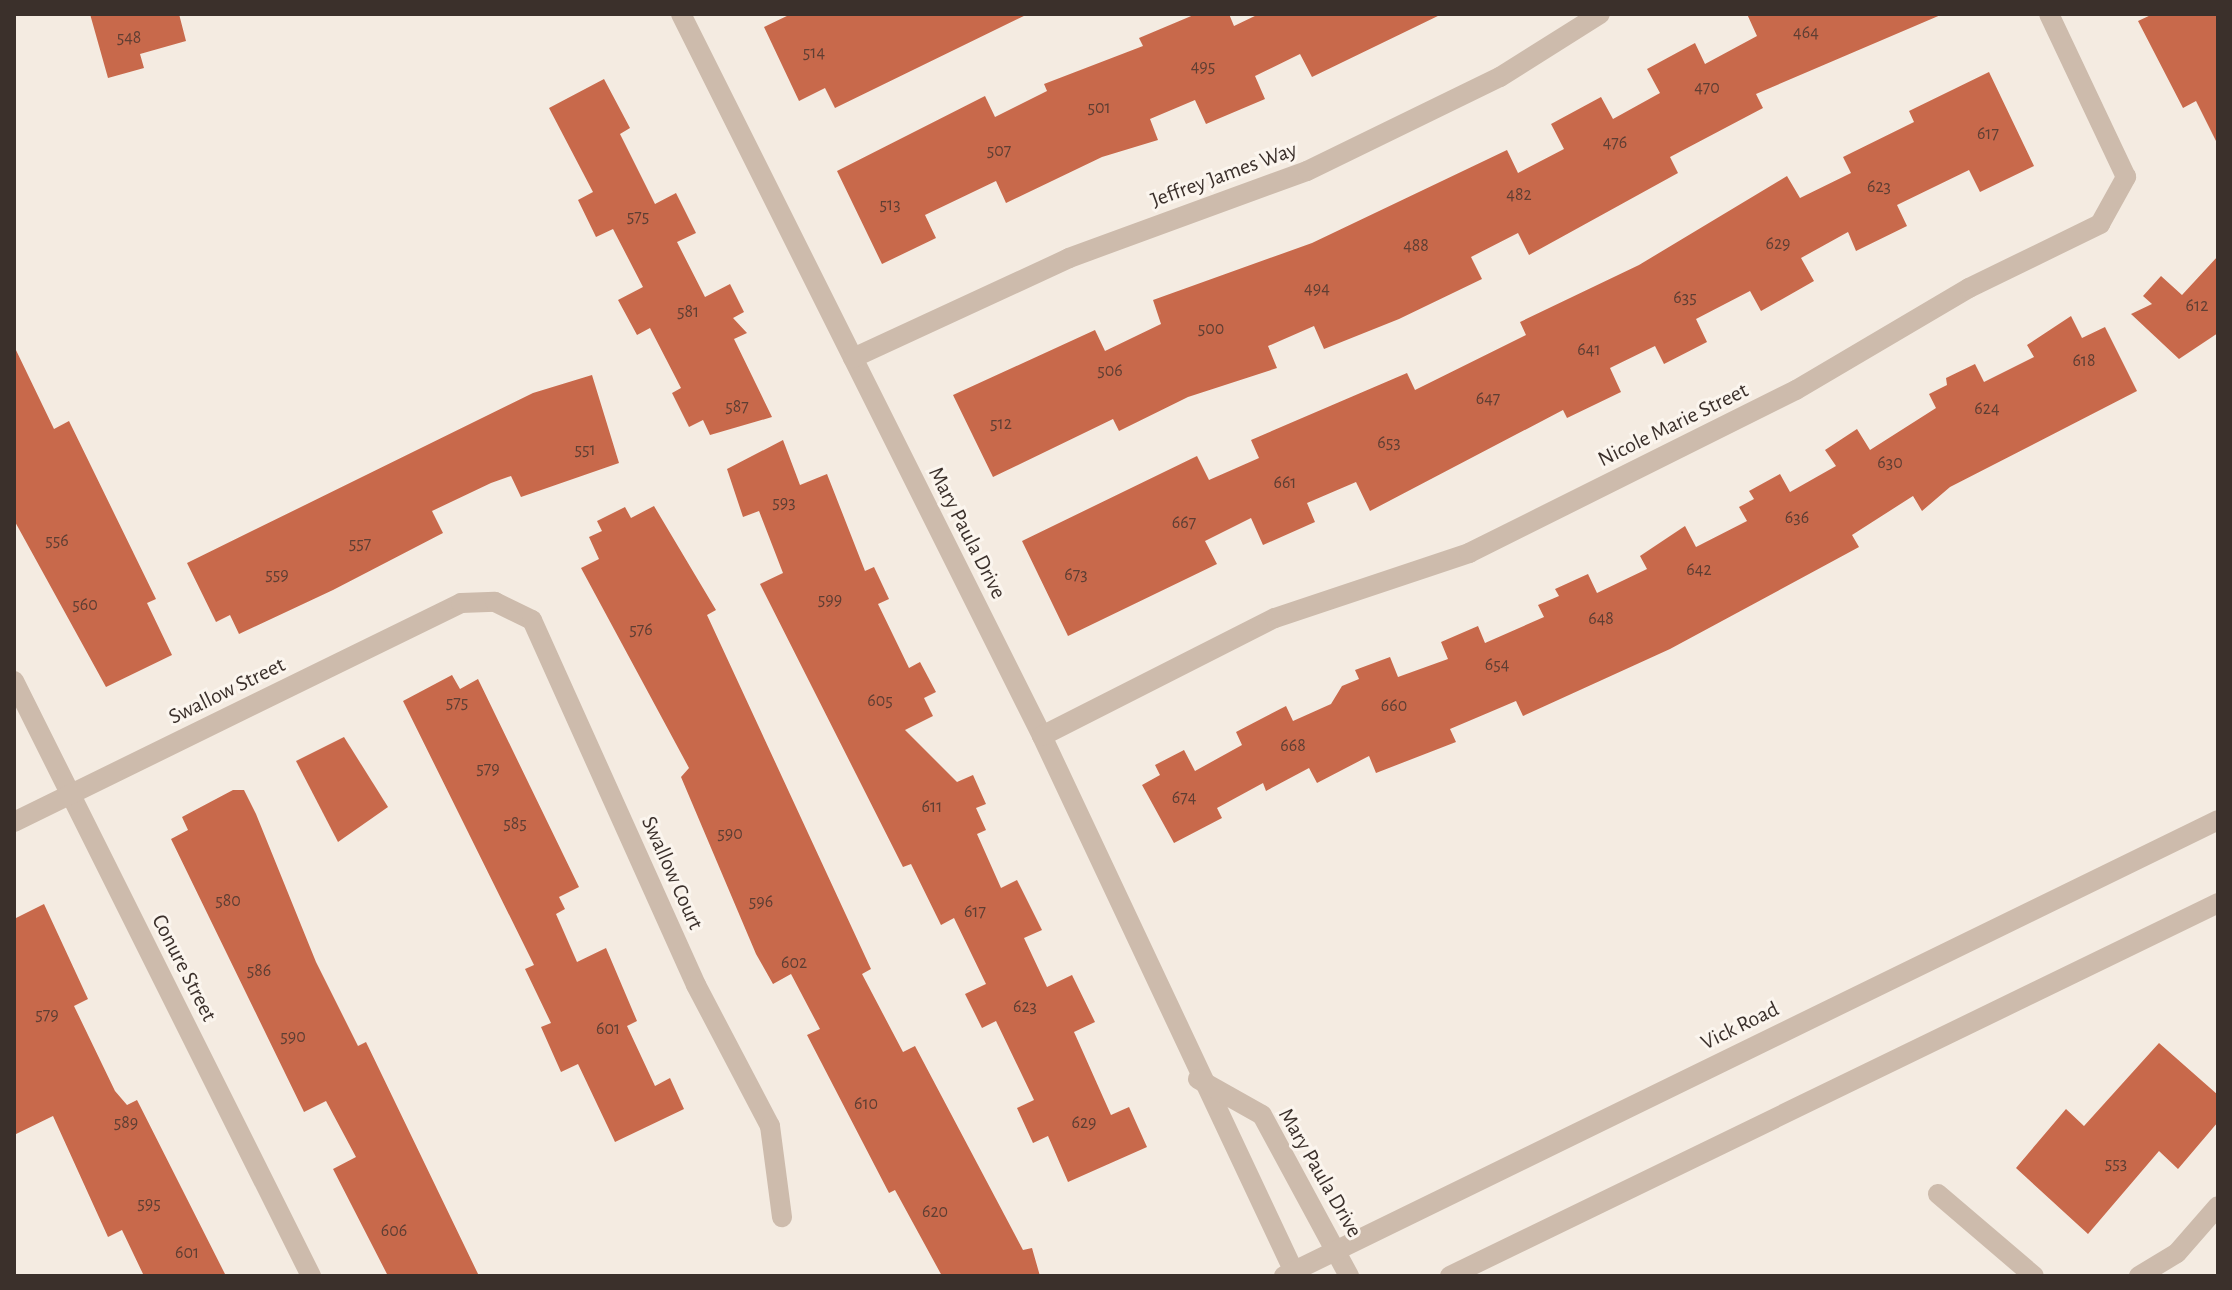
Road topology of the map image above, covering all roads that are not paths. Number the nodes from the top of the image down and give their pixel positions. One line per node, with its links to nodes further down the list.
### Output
1 (681, 14): 4 (street, Mary Paula Drive)
2 (1600, 14): 4 (street, Jeffrey James Way)
3 (2049, 14): 7 (street, Nicole Marie Street)
4 (853, 358): 7 (street, Mary Paula Drive)
5 (461, 603): 8 (street, Swallow Street); 15 (street, Swallow Court)
6 (14, 681): 8 (street, Conure Street)
7 (1042, 736): 12 (street, Mary Paula Drive)
8 (70, 794): 10 (street, Swallow Street); 18 (street, Conure Street)
9 (2218, 820): 16 (street, Vick Road)
10 (14, 822)
11 (2218, 903): 20 (street)
12 (1198, 1079): 16 (street, Mary Paula Drive); 17 (street, Mary Paula Drive)
13 (1938, 1194): 21 (street)
14 (2218, 1206): 22 (street)
15 (782, 1217)
16 (1338, 1250): 17 (street, Vick Road); 19 (street, Mary Paula Drive)
17 (1291, 1274)
18 (311, 1276)
19 (1349, 1276)
20 (1450, 1276)
21 (2034, 1276)
22 (2139, 1276)

